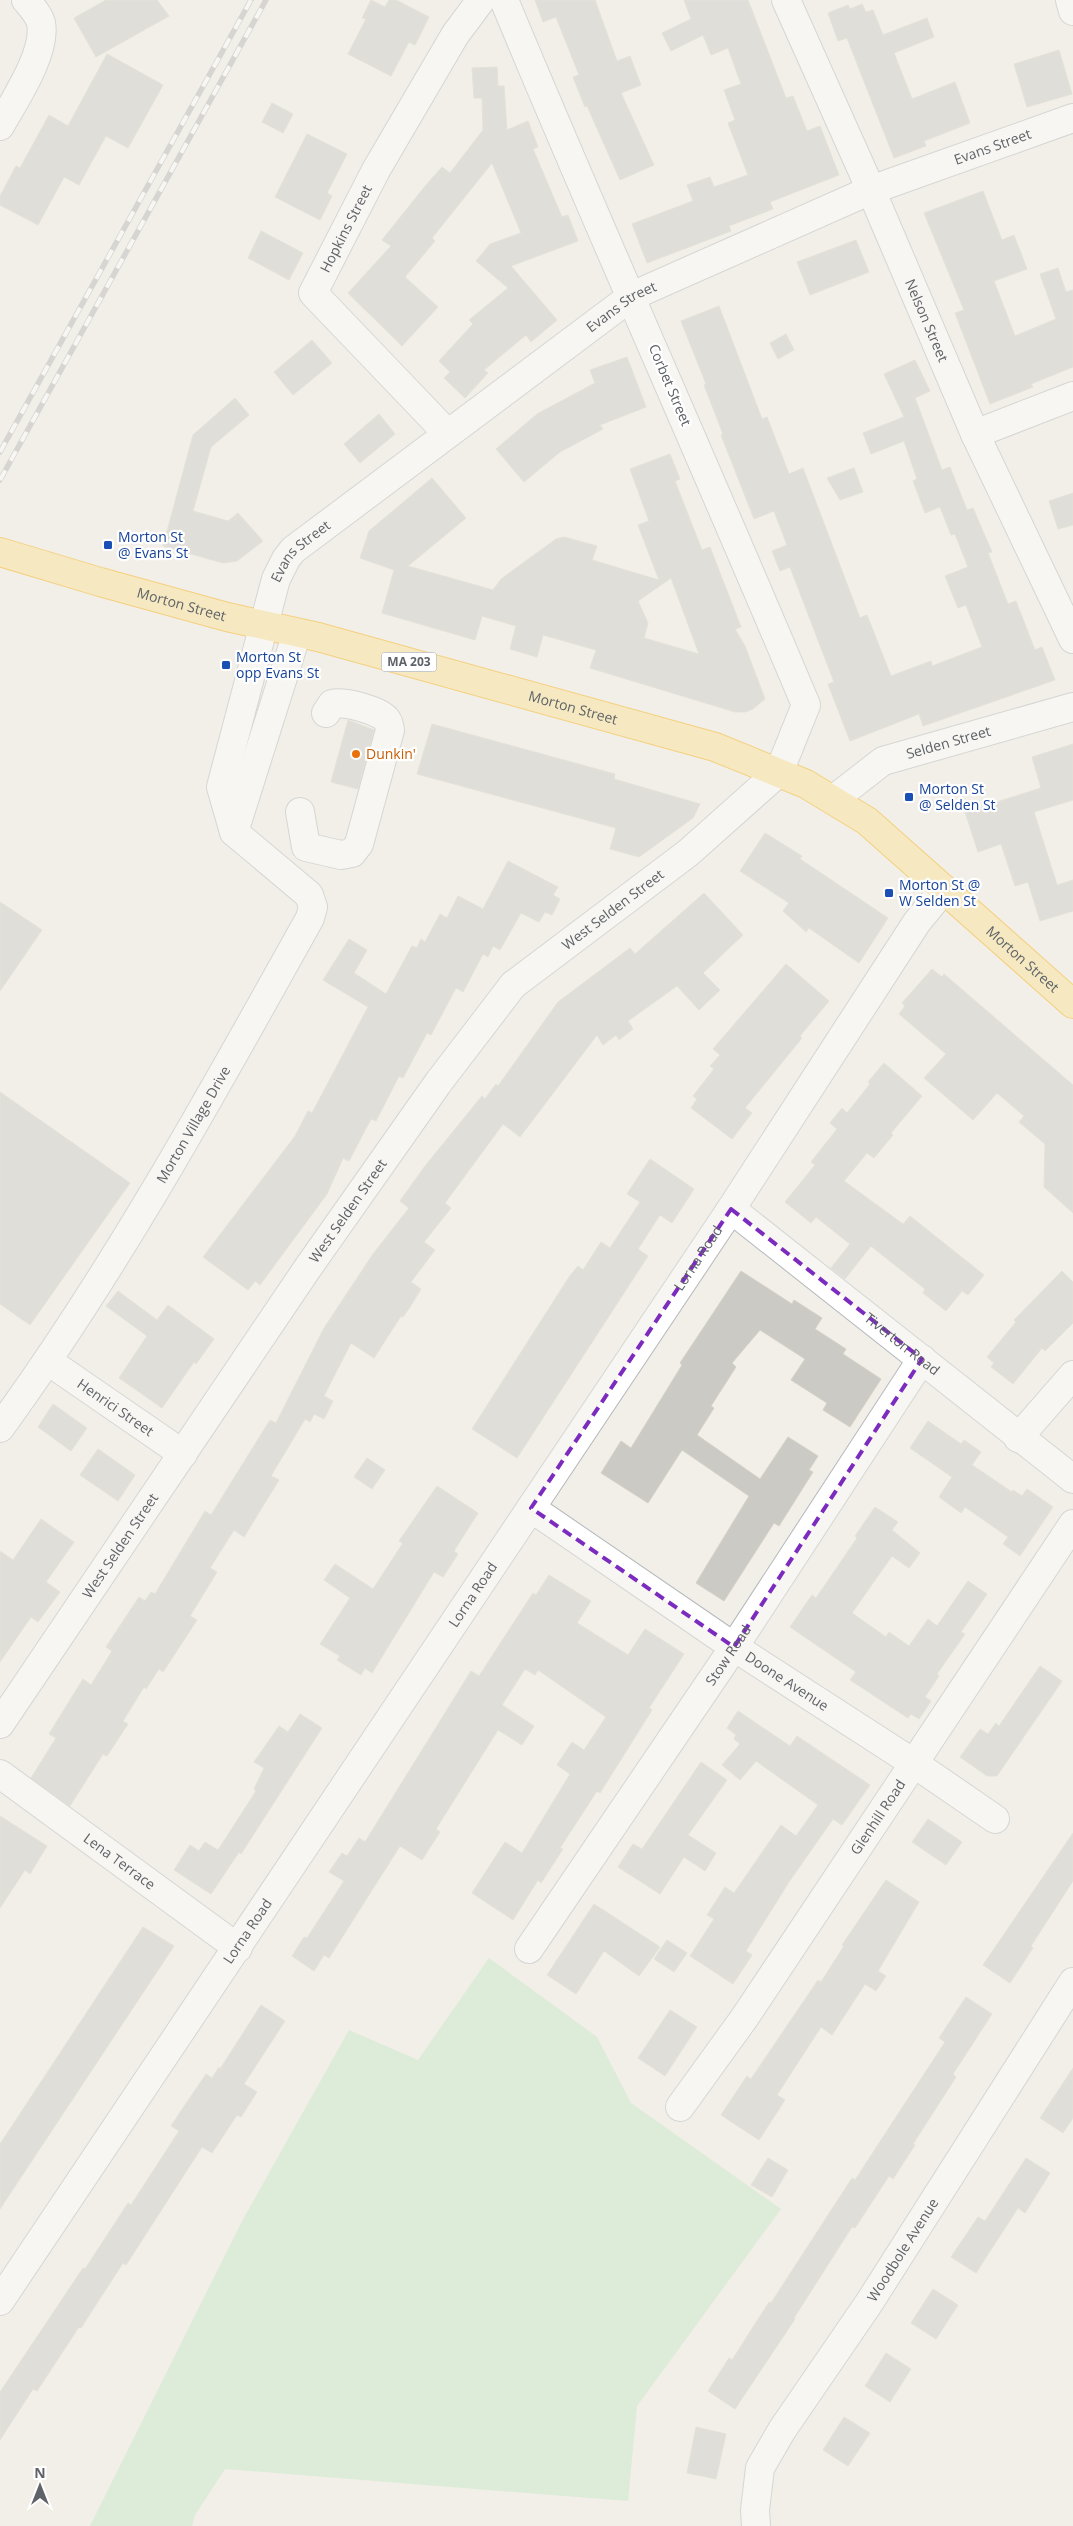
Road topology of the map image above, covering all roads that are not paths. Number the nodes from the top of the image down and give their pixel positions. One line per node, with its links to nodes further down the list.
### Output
1 (26, 0): 8 (street)
2 (481, 0): 12 (street, Hopkins Street)
3 (504, 0): 10 (street, Corbet Street)
4 (786, 0): 9 (street, Nelson Street)
5 (1070, 0): 6 (street)
6 (1073, 11)
7 (1073, 118): 9 (street, Evans Street)
8 (0, 126)
9 (871, 190): 10 (street, Evans Street); 13 (street, Nelson Street)
10 (632, 296): 12 (street, Evans Street); 20 (street, Corbet Street)
11 (1073, 396): 13 (street)
12 (447, 433): 15 (street, Evans Street)
13 (975, 434): 17 (street, Nelson Street)
14 (0, 552): 15 (highway, Morton Street / MA 203)
15 (264, 626): 16 (highway, Morton Street / MA 203); 23 (street)
16 (297, 633): 20 (highway, Morton Street / MA 203); 23 (street)
17 (1073, 639)
18 (1073, 707): 21 (street, Selden Street)
19 (326, 713): 22 (street)
20 (779, 772): 21 (highway, Morton Street / MA 203); 32 (street, West Selden Street)
21 (834, 799): 24 (highway, Morton Street / MA 203)
22 (300, 812)
23 (234, 832): 28 (street, Morton Village Drive)
24 (944, 889): 25 (highway, Morton Street / MA 203); 26 (street, Lorna Road)
25 (1073, 1004)
26 (731, 1209): 27 (street, Tiverton Road); 34 (street, Lorna Road)
27 (922, 1359): 31 (street, Tiverton Road); 36 (street, Stow Road)
28 (48, 1361): 30 (street, Morton Village Drive); 32 (street, Henrici Street)
29 (1073, 1375): 31 (street)
30 (0, 1428)
31 (1018, 1438): 33 (street, Tiverton Road)
32 (183, 1454): 37 (street, West Selden Street)
33 (1073, 1479)
34 (531, 1508): 36 (street, Doone Avenue); 41 (street, Lorna Road)
35 (1073, 1524): 38 (street, Glenhill Road)
36 (734, 1647): 38 (street, Doone Avenue); 42 (street, Stow Road)
37 (0, 1724)
38 (915, 1764): 40 (street, Doone Avenue); 44 (street, Glenhill Road)
39 (0, 1774): 41 (street, Lena Terrace)
40 (995, 1819)
41 (238, 1948): 45 (street, Lorna Road)
42 (529, 1949)
43 (1073, 1982): 46 (street, Woodbole Avenue)
44 (680, 2107)
45 (0, 2301)
46 (756, 2526)

